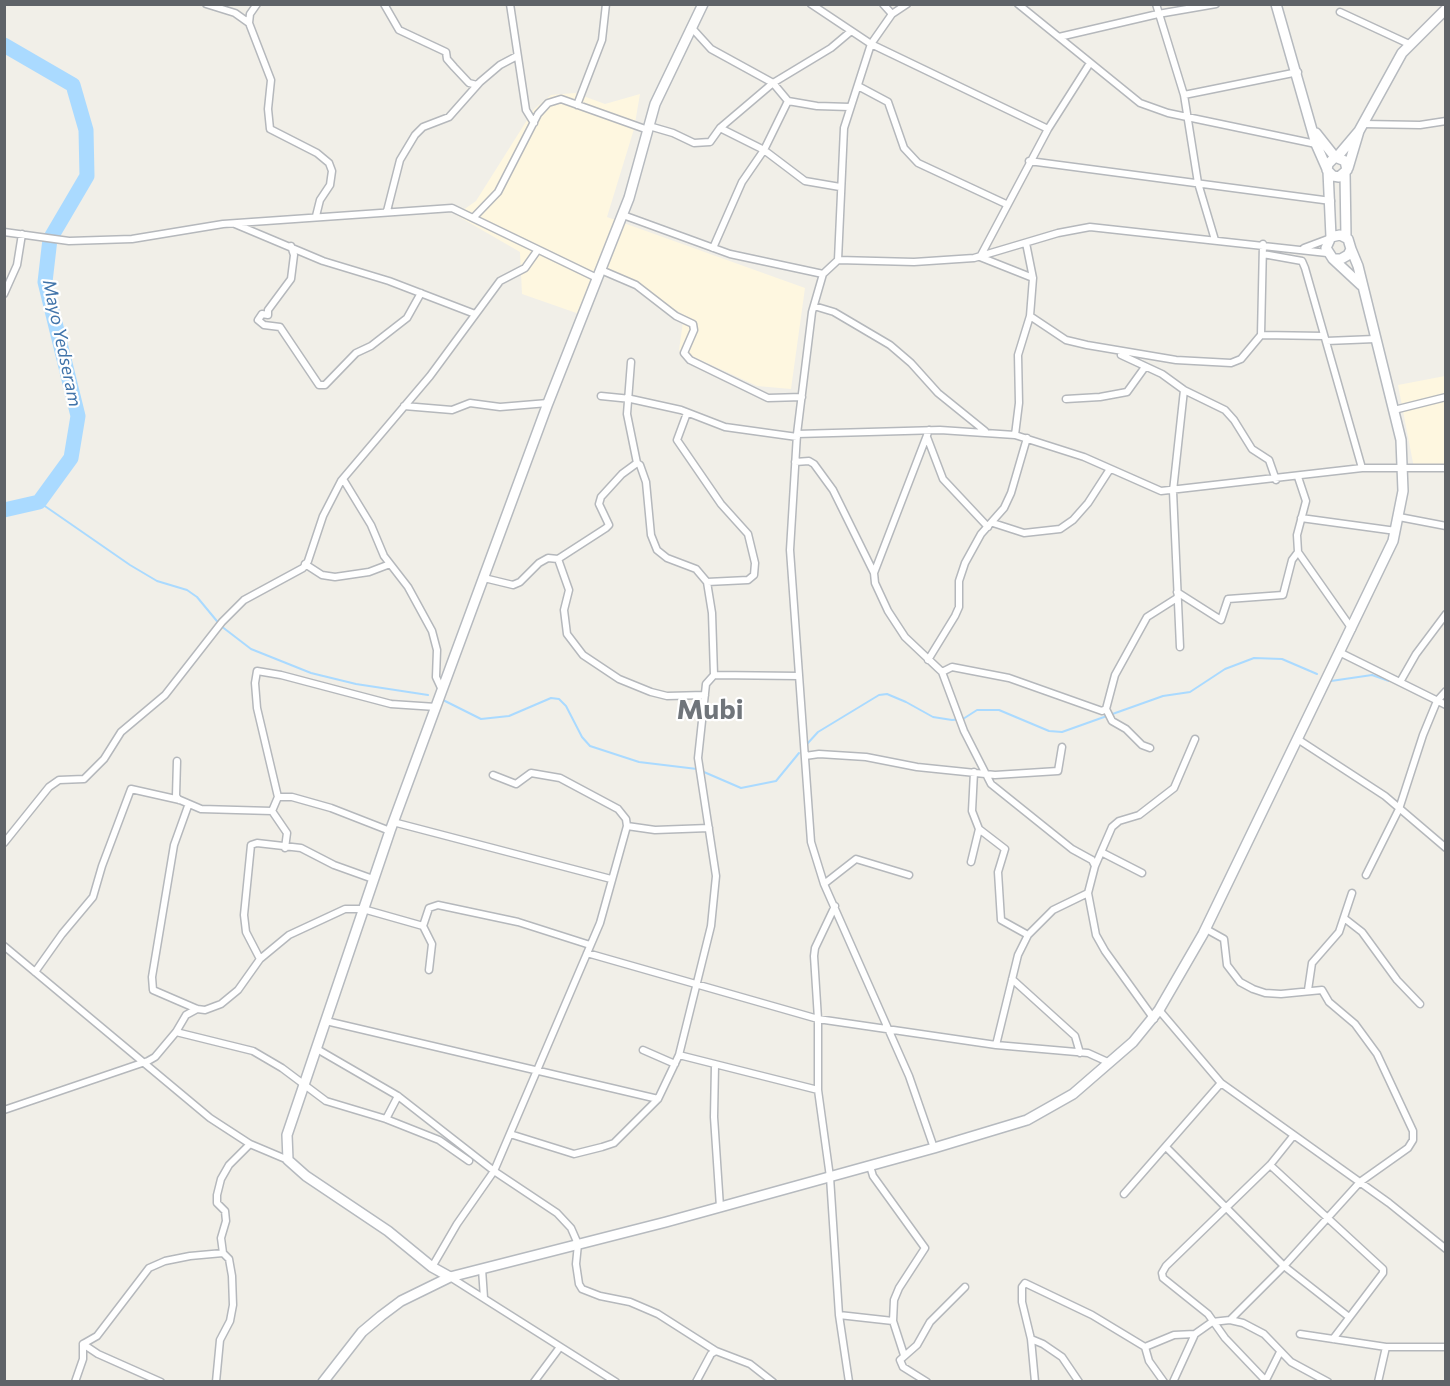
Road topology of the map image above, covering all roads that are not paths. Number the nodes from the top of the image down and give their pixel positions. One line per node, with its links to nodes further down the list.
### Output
1 (206, 4): 18 (street)
2 (257, 4): 18 (street)
3 (384, 4): 28 (street)
4 (510, 4): 24 (street)
5 (606, 4): 32 (street)
6 (703, 4): 19 (main road)
7 (811, 4): 20 (street)
8 (883, 4): 16 (street)
9 (907, 4): 16 (street)
10 (1018, 4): 21 (street)
11 (1156, 4): 17 (street)
12 (1216, 4): 17 (street)
13 (1276, 4): 26 (main road)
14 (1446, 9): 23 (main road)
15 (1340, 12): 23 (street)
16 (892, 14): 22 (street)
17 (1158, 14): 21 (street); 30 (street)
18 (249, 23): 54 (street)
19 (691, 27): 27 (street); 37 (main road)
20 (850, 32): 22 (street); 27 (street)
21 (1059, 37): 25 (street)
22 (872, 44): 29 (street); 40 (street)
23 (1409, 44): 39 (main road)
24 (517, 56): 28 (street); 36 (street)
25 (1090, 63): 34 (street); 40 (street)
26 (1298, 72): 30 (street); 41 (main road)
27 (773, 83): 31 (street); 38 (street)
28 (477, 85): 52 (street)
29 (858, 86): 33 (street); 51 (street)
30 (1184, 95): 34 (street)
31 (788, 101): 33 (street); 43 (street)
32 (578, 105): 36 (street); 37 (street)
33 (850, 107): 49 (street)
34 (1186, 117): 42 (street); 48 (street)
35 (1446, 121): 39 (street)
36 (534, 123): 55 (street)
37 (649, 128): 38 (street); 53 (main road)
38 (720, 128): 43 (street)
39 (1361, 128): 44 (main road); 47 (main road)
40 (1048, 129): 45 (street)
41 (1315, 131): 42 (main road); 44 (main road)
42 (1316, 144): 46 (main road)
43 (764, 150): 49 (street); 65 (street)
44 (1336, 157): 46 (main road); 47 (main road)
45 (1029, 161): 48 (street); 51 (street)
46 (1328, 170): 47 (main road); 50 (main road)
47 (1346, 172): 59 (main road)
48 (1198, 183): 50 (street); 61 (street)
49 (840, 187): 72 (street)
50 (1331, 201): 60 (main road)
51 (1006, 204): 71 (street)
52 (387, 211): 54 (street); 55 (street)
53 (623, 215): 65 (street); 73 (main road)
54 (316, 216): 56 (street)
55 (474, 217): 68 (street)
56 (235, 224): 58 (street); 64 (street)
57 (7, 231): 58 (street)
58 (22, 234): 78 (street)
59 (1346, 237): 60 (main road); 67 (main road)
60 (1330, 238): 66 (street); 70 (main road)
61 (1215, 240): 62 (street); 63 (street)
62 (1026, 243): 71 (street); 75 (street)
63 (1263, 244): 66 (street); 69 (street)
64 (291, 246): 77 (street); 77 (street)
65 (713, 248): 74 (street)
66 (1304, 248): 70 (street)
67 (1351, 249): 70 (main road); 76 (main road)
68 (537, 251): 73 (street); 80 (street)
69 (1263, 254): 82 (street); 83 (street)
70 (1330, 256): 76 (main road)
71 (980, 257): 72 (street); 75 (street)
72 (838, 260): 74 (street)
73 (599, 274): 90 (street); 94 (main road)
74 (823, 274): 79 (street)
75 (1033, 278): 81 (street)
76 (1361, 285): 84 (main road)
77 (421, 293): 80 (street)
78 (4, 294)
79 (814, 306): 90 (street); 98 (street)
80 (475, 314): 95 (street)
81 (1030, 316): 85 (street); 100 (street)
82 (1261, 335): 83 (street); 85 (street)
83 (1325, 338): 84 (street); 105 (street)
84 (1375, 339): 96 (main road)
85 (1109, 350): 87 (street)
86 (631, 362): 92 (street)
87 (1145, 367): 88 (street); 93 (street)
88 (1184, 390): 111 (street); 112 (street)
89 (601, 396): 92 (street)
90 (802, 397): 101 (street)
91 (1446, 397): 96 (street)
92 (627, 399): 97 (street); 104 (street)
93 (1066, 399)
94 (548, 403): 95 (street); 123 (main road)
95 (404, 406): 110 (street)
96 (1394, 410): 108 (main road)
97 (687, 413): 101 (street); 124 (street)
98 (986, 432): 99 (street); 100 (street)
99 (928, 433): 101 (street); 115 (street); 122 (street)
100 (1015, 435): 102 (street)
101 (797, 436): 103 (street)
102 (1027, 438): 107 (street); 115 (street)
103 (795, 462): 122 (street); 133 (street)
104 (637, 463): 119 (street); 124 (street)
105 (1362, 468): 108 (street); 109 (street)
106 (1446, 468): 108 (street)
107 (1110, 469): 112 (street); 115 (street)
108 (1404, 469): 113 (main road)
109 (1298, 477): 111 (street); 114 (street)
110 (343, 479): 120 (street); 121 (street)
111 (1276, 480): 112 (street)
112 (1173, 491): 125 (street)
113 (1399, 517): 116 (street); 117 (main road)
114 (1301, 518): 117 (street); 118 (street)
115 (990, 525): 130 (street)
116 (1446, 526)
117 (1396, 531): 127 (main road)
118 (1298, 552): 125 (street); 127 (street)
119 (558, 559): 123 (street); 137 (street)
120 (305, 564): 121 (street); 160 (street)
121 (390, 564): 135 (street)
122 (874, 573): 130 (street)
123 (484, 578): 135 (main road)
124 (707, 582): 132 (street)
125 (1177, 595): 128 (street); 141 (street)
126 (1446, 614): 134 (street)
127 (1352, 630): 129 (main road)
128 (1180, 647)
129 (1341, 653): 134 (street); 143 (main road)
130 (928, 660): 131 (street)
131 (942, 672): 141 (street); 149 (street)
132 (714, 675): 133 (street); 137 (street)
133 (799, 676): 146 (street)
134 (1400, 682): 138 (street)
135 (442, 691): 140 (main road)
136 (1446, 691): 138 (street)
137 (705, 695): 158 (street)
138 (1437, 700): 139 (street); 154 (street)
139 (1446, 705)
140 (436, 707): 151 (street); 157 (main road)
141 (1106, 710): 145 (street)
142 (1196, 739): 163 (street)
143 (1299, 741): 154 (street); 178 (main road)
144 (1062, 747): 149 (street)
145 (1150, 748)
146 (806, 756): 148 (street); 171 (street)
147 (177, 761): 152 (street)
148 (974, 772): 149 (street); 159 (street)
149 (984, 773): 165 (street)
150 (493, 775): 156 (street)
151 (278, 797): 155 (street); 157 (street)
152 (180, 800): 153 (street); 185 (street)
153 (188, 806): 155 (street); 190 (street)
154 (1399, 808): 162 (street); 168 (street)
155 (272, 811): 161 (street)
156 (627, 826): 158 (street); 170 (street)
157 (391, 827): 169 (main road); 170 (street)
158 (709, 828): 187 (street)
159 (979, 828): 164 (street); 179 (street)
160 (5, 840)
161 (285, 848): 169 (street); 183 (street)
162 (1446, 848)
163 (1101, 852): 165 (street); 166 (street)
164 (971, 862)
165 (1095, 866): 172 (street)
166 (1142, 873)
167 (909, 875): 171 (street)
168 (1366, 875)
169 (373, 879): 175 (main road)
170 (611, 879): 180 (street)
171 (824, 884): 174 (street)
172 (1088, 893): 179 (street); 191 (street)
173 (1352, 893): 176 (street)
174 (835, 906): 192 (street); 194 (street)
175 (363, 909): 177 (street); 183 (street); 193 (main road)
176 (1344, 918): 188 (street); 189 (street)
177 (423, 926): 180 (street); 184 (street)
178 (1206, 929): 188 (street); 191 (main road)
179 (1028, 935): 186 (street)
180 (590, 945): 182 (street)
181 (4, 946): 185 (street)
182 (587, 953): 187 (street); 205 (street)
183 (260, 959): 190 (street)
184 (429, 970)
185 (35, 972): 201 (street)
186 (1012, 980): 196 (street); 199 (street)
187 (696, 985): 192 (street); 200 (street)
188 (1308, 990): 224 (street)
189 (1420, 1004)
190 (196, 1009): 195 (street)
191 (1156, 1014): 203 (main road); 206 (street)
192 (818, 1018): 194 (street); 208 (street)
193 (326, 1021): 197 (main road); 205 (street)
194 (888, 1031): 196 (street); 216 (street)
195 (176, 1032): 201 (street); 207 (street)
196 (996, 1045): 199 (street)
197 (317, 1049): 207 (main road); 209 (street)
198 (643, 1050): 202 (street)
199 (1080, 1053): 203 (street)
200 (680, 1055): 202 (street); 204 (street)
201 (142, 1062): 211 (street); 215 (street)
202 (675, 1064): 210 (street)
203 (1111, 1064): 216 (main road)
204 (715, 1065): 208 (street); 226 (street)
205 (538, 1069): 210 (street); 213 (street)
206 (1221, 1083): 214 (street); 217 (street)
207 (303, 1085): 212 (street); 218 (main road)
208 (818, 1090): 223 (street)
209 (398, 1096): 212 (street); 222 (street)
210 (658, 1099): 213 (street)
211 (4, 1110)
212 (386, 1119): 219 (street)
213 (510, 1134): 222 (street)
214 (1294, 1135): 220 (street); 224 (street)
215 (250, 1144): 218 (street); 231 (street)
216 (934, 1148): 221 (main road)
217 (1167, 1148): 225 (street); 227 (street)
218 (288, 1160): 233 (main road)
219 (469, 1161)
220 (1270, 1165): 227 (street); 228 (street)
221 (870, 1166): 223 (main road); 241 (street)
222 (494, 1171): 229 (street); 233 (street)
223 (830, 1177): 226 (main road); 238 (street)
224 (1360, 1182): 228 (street); 230 (street)
225 (1124, 1194)
226 (720, 1208): 229 (main road)
227 (1227, 1209): 232 (street); 242 (street)
228 (1328, 1219): 232 (street); 239 (street)
229 (578, 1244): 234 (main road); 252 (street)
230 (1446, 1249)
231 (223, 1252): 247 (street); 259 (street)
232 (1284, 1266): 239 (street); 240 (street)
233 (432, 1267): 235 (main road)
234 (483, 1269): 235 (main road); 237 (street)
235 (450, 1277): 237 (street); 260 (main road)
236 (965, 1287): 254 (street)
237 (484, 1298): 248 (street)
238 (839, 1316): 241 (street); 265 (street)
239 (1349, 1317): 246 (street)
240 (1230, 1320): 242 (street); 253 (street)
241 (893, 1321): 254 (street)
242 (1212, 1322): 243 (street); 255 (street)
243 (1195, 1334): 249 (street); 270 (street)
244 (1300, 1334): 246 (street)
245 (1031, 1339): 249 (street); 267 (street); 268 (street)
246 (1333, 1339): 250 (street)
247 (83, 1344): 257 (street); 258 (street)
248 (560, 1347): 261 (street); 262 (street)
249 (1145, 1347): 269 (street)
250 (1386, 1347): 251 (street); 271 (street)
251 (1446, 1347)
252 (716, 1351): 263 (street); 264 (street)
253 (1280, 1352): 255 (street); 256 (street)
254 (904, 1354): 266 (street)
255 (1265, 1381)
256 (1325, 1381)
257 (75, 1382)
258 (161, 1382)
259 (216, 1382)
260 (323, 1382)
261 (534, 1382)
262 (616, 1382)
263 (696, 1382)
264 (773, 1382)
265 (849, 1382)
266 (927, 1382)
267 (1035, 1382)
268 (1079, 1382)
269 (1164, 1382)
270 (1173, 1382)
271 (1378, 1382)

